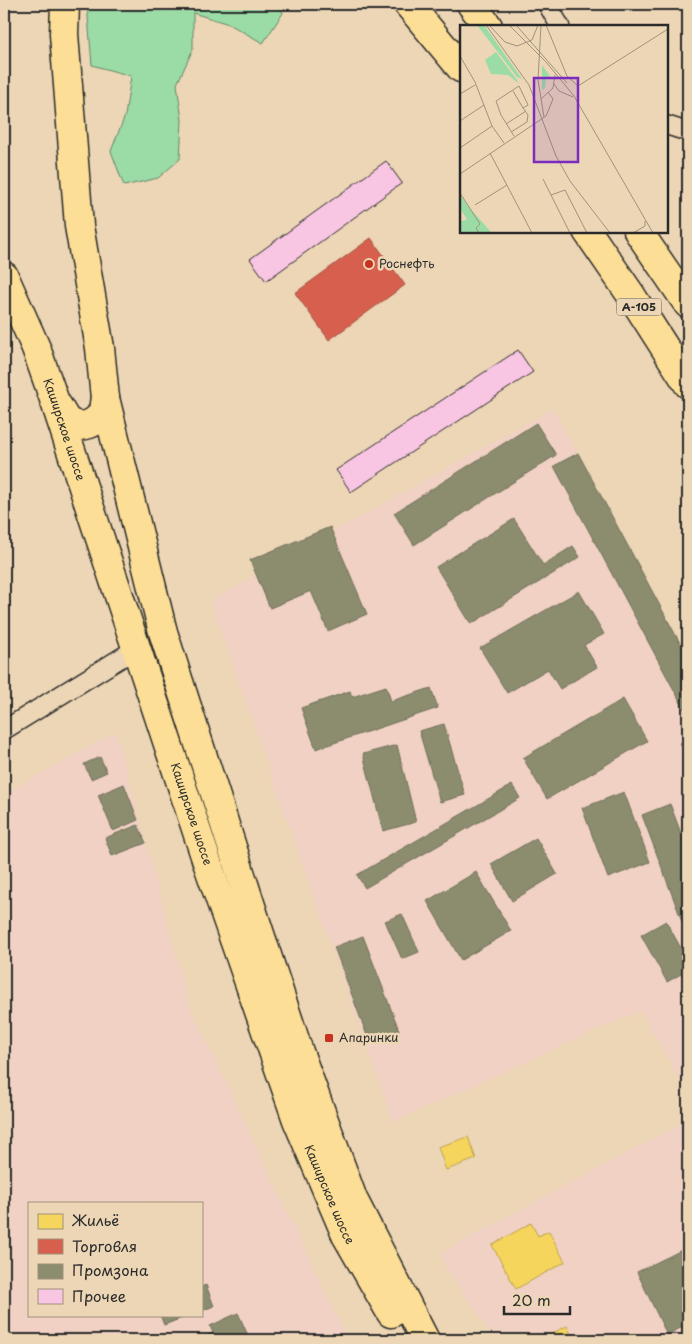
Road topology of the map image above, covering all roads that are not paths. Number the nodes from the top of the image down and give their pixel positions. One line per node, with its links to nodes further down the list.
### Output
1 (65, 4): 15 (main road)
2 (408, 4): 7 (main road)
3 (471, 4): 5 (main road)
4 (547, 4): 6 (street)
5 (487, 25)
6 (559, 25)
7 (460, 67)
8 (667, 125): 9 (street)
9 (688, 132)
10 (587, 232): 14 (main road, А-105)
11 (639, 232): 13 (main road)
12 (4, 276): 16 (main road, Каширское шоссе)
13 (688, 304)
14 (688, 384)
15 (105, 398): 16 (main road); 20 (main road)
16 (55, 402): 17 (main road, Каширское шоссе)
17 (137, 648): 18 (street); 19 (main road, Каширское шоссе)
18 (4, 730)
19 (407, 1340)
20 (425, 1340)

